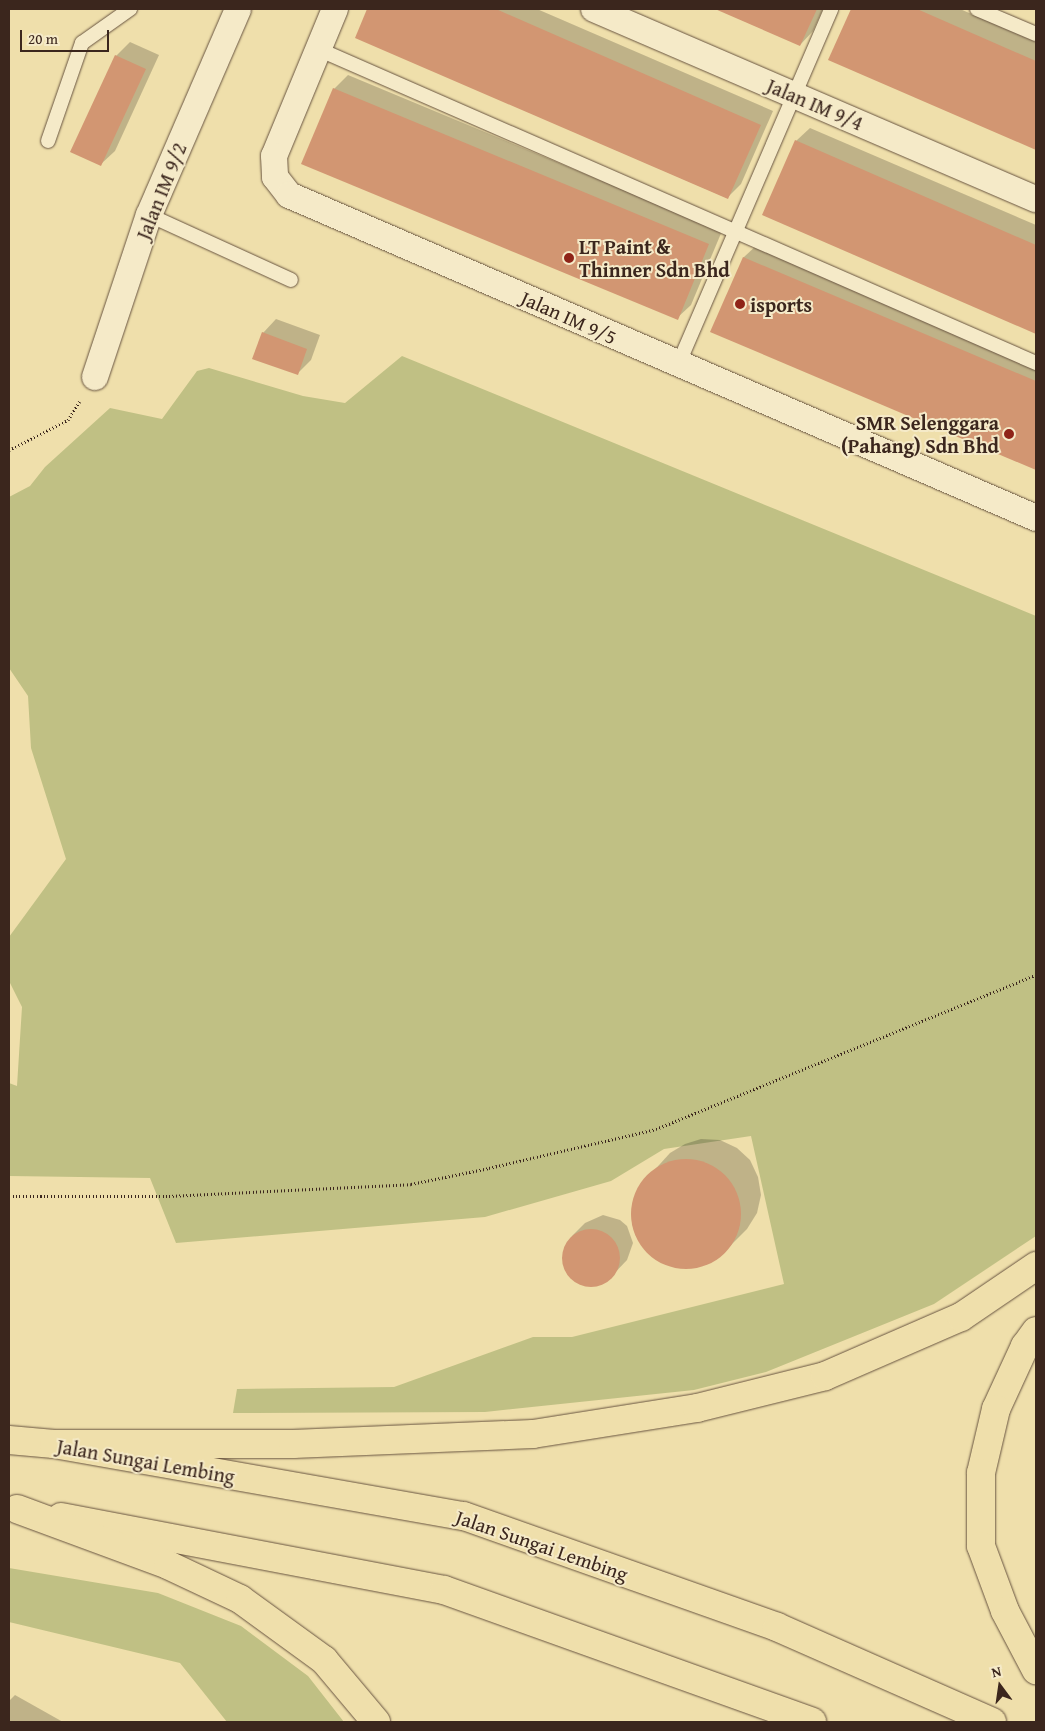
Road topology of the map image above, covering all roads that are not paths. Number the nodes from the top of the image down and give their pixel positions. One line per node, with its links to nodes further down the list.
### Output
1 (130, 9): 10 (lane)
2 (238, 9): 12 (street, Jalan IM 9/2)
3 (335, 9): 8 (street, Jalan IM 9/5)
4 (594, 9): 9 (street, Jalan IM 9/4)
5 (831, 9): 9 (lane)
6 (977, 9): 7 (lane)
7 (1036, 34)
8 (318, 49): 13 (lane); 16 (street, Jalan IM 9/5)
9 (793, 94): 11 (street, Jalan IM 9/4); 13 (lane)
10 (48, 141)
11 (1036, 199)
12 (149, 215): 14 (lane); 17 (street, Jalan IM 9/2)
13 (736, 232): 15 (lane); 16 (lane)
14 (291, 280)
15 (1036, 364)
16 (678, 365): 18 (street, Jalan IM 9/5)
17 (95, 377)
18 (1036, 518)
19 (1036, 1266): 22 (main road)
20 (1036, 1331): 24 (main road)
21 (9, 1440): 22 (main road, Jalan Sungai Lembing)
22 (54, 1444): 27 (main road, Jalan Sungai Lembing)
23 (13, 1509): 25 (main road); 26 (main road)
24 (1036, 1670)
25 (376, 1722)
26 (812, 1722)
27 (992, 1722)

